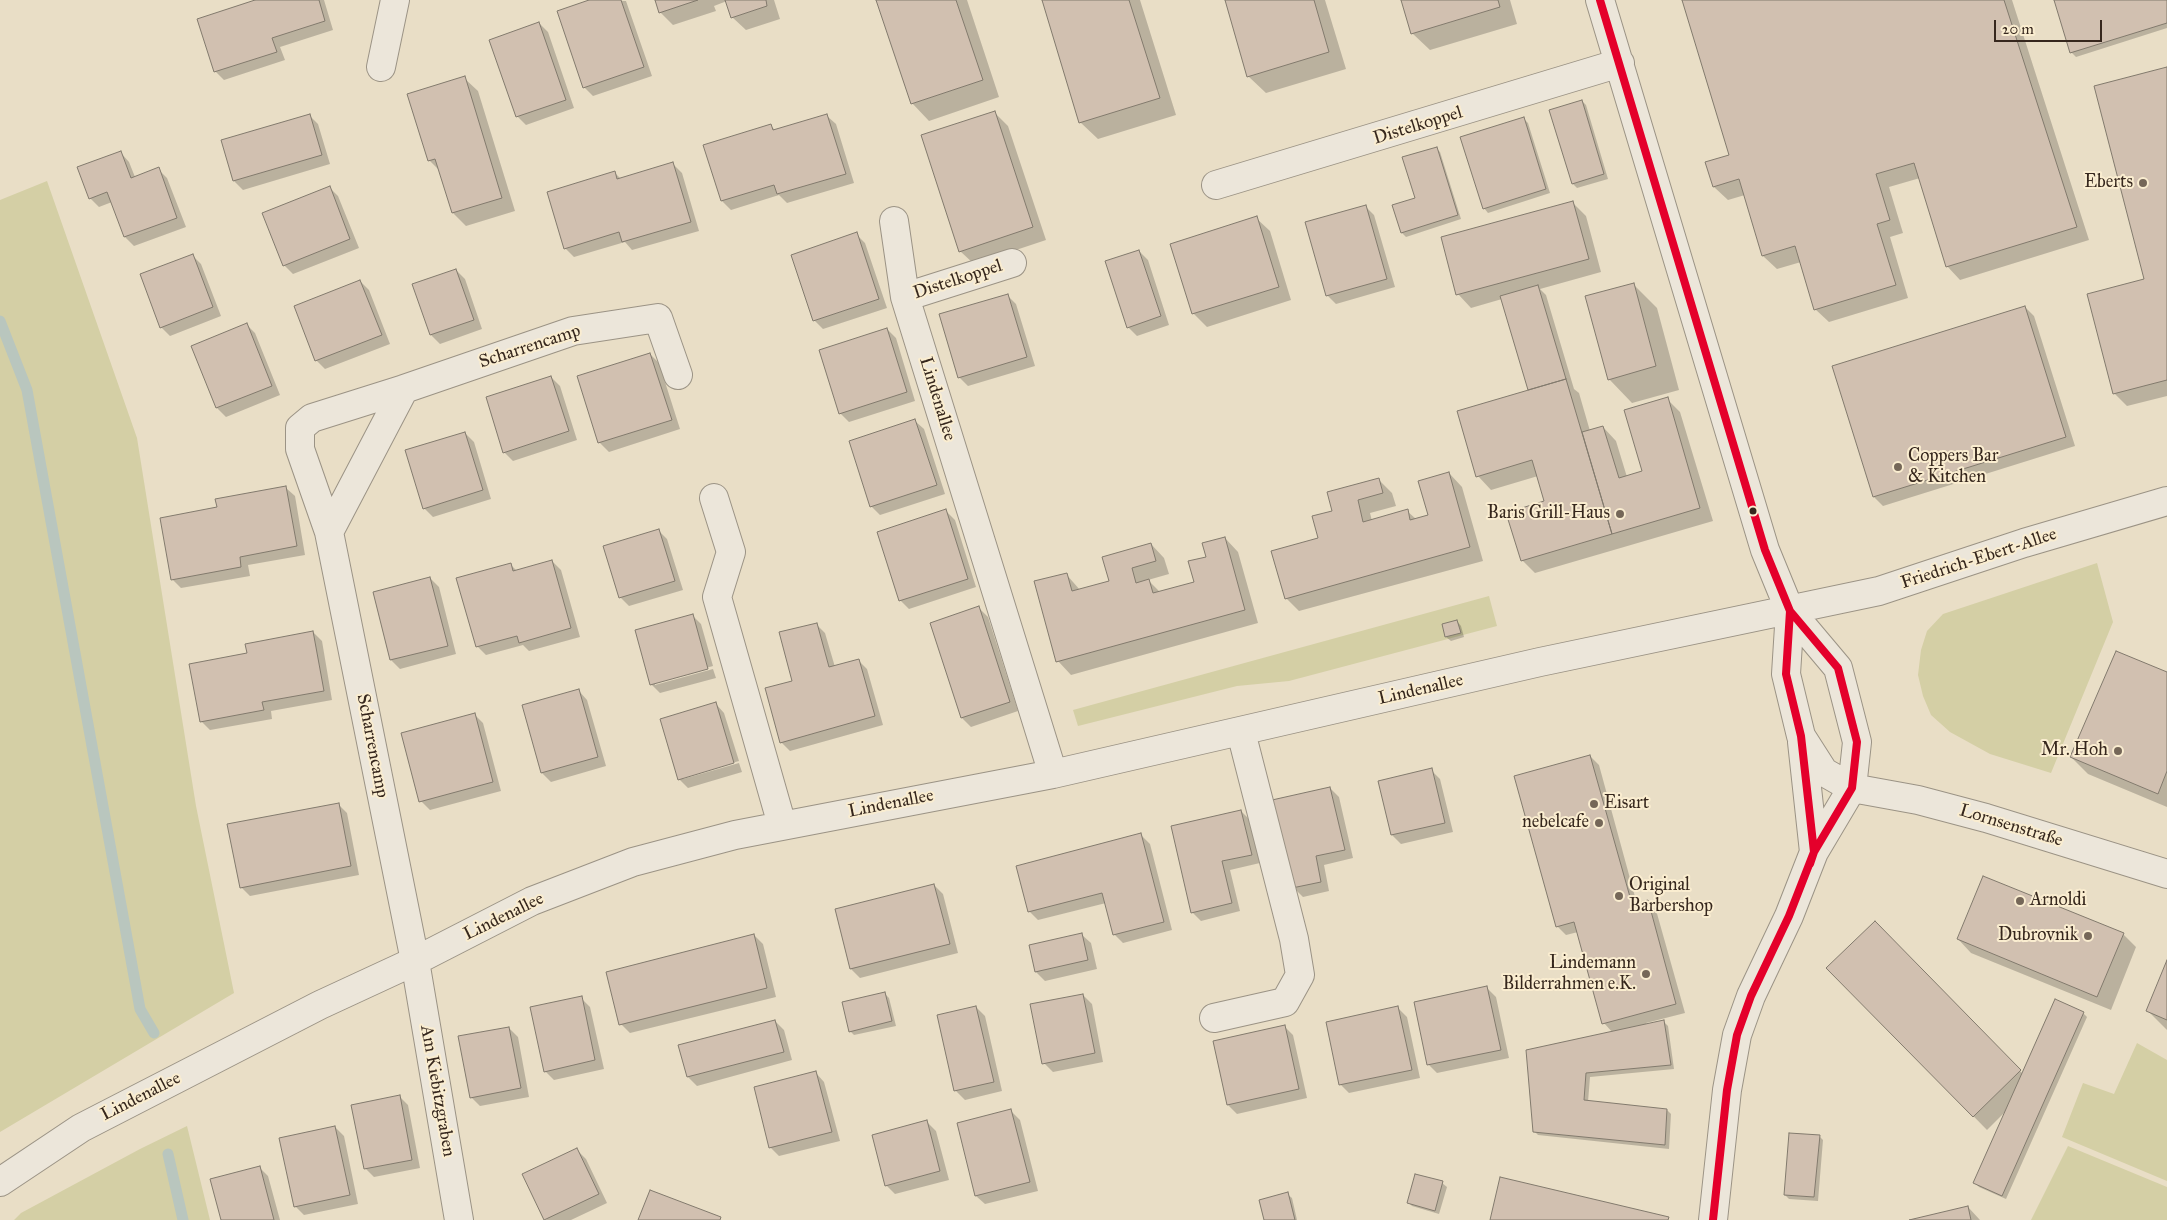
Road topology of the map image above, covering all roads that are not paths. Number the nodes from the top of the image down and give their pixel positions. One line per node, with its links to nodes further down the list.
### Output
1 (395, 0): 4 (street)
2 (1600, 0): 3 (street, Lornsenstraße)
3 (1620, 63): 5 (street, Distelkoppel); 14 (street, Lornsenstraße)
4 (381, 66)
5 (1216, 185)
6 (894, 221): 8 (street, Lindenallee)
7 (1012, 263): 8 (street, Distelkoppel)
8 (905, 297): 17 (street, Lindenallee)
9 (678, 375): 10 (street, Scharrencamp)
10 (404, 390): 13 (street); 13 (street, Scharrencamp)
11 (714, 498): 19 (street)
12 (2167, 500): 14 (street, Friedrich-Ebert-Allee)
13 (329, 532): 22 (street, Scharrencamp)
14 (1790, 611): 15 (street, Lindenallee); 16 (street, Lornsenstraße); 18 (street, Lornsenstraße)
15 (1241, 732): 17 (street, Lindenallee); 23 (street)
16 (1801, 736): 18 (street, Lornsenstraße); 20 (street)
17 (1053, 774): 19 (street, Lindenallee)
18 (1852, 788): 20 (street); 21 (street, Lornsenstraße)
19 (782, 825): 22 (street, Lindenallee)
20 (1814, 852): 26 (street)
21 (2167, 874)
22 (414, 961): 24 (street, Lindenallee); 25 (street, Am Kiebitzgraben)
23 (1214, 1018)
24 (0, 1182)
25 (459, 1220)
26 (1713, 1220)

